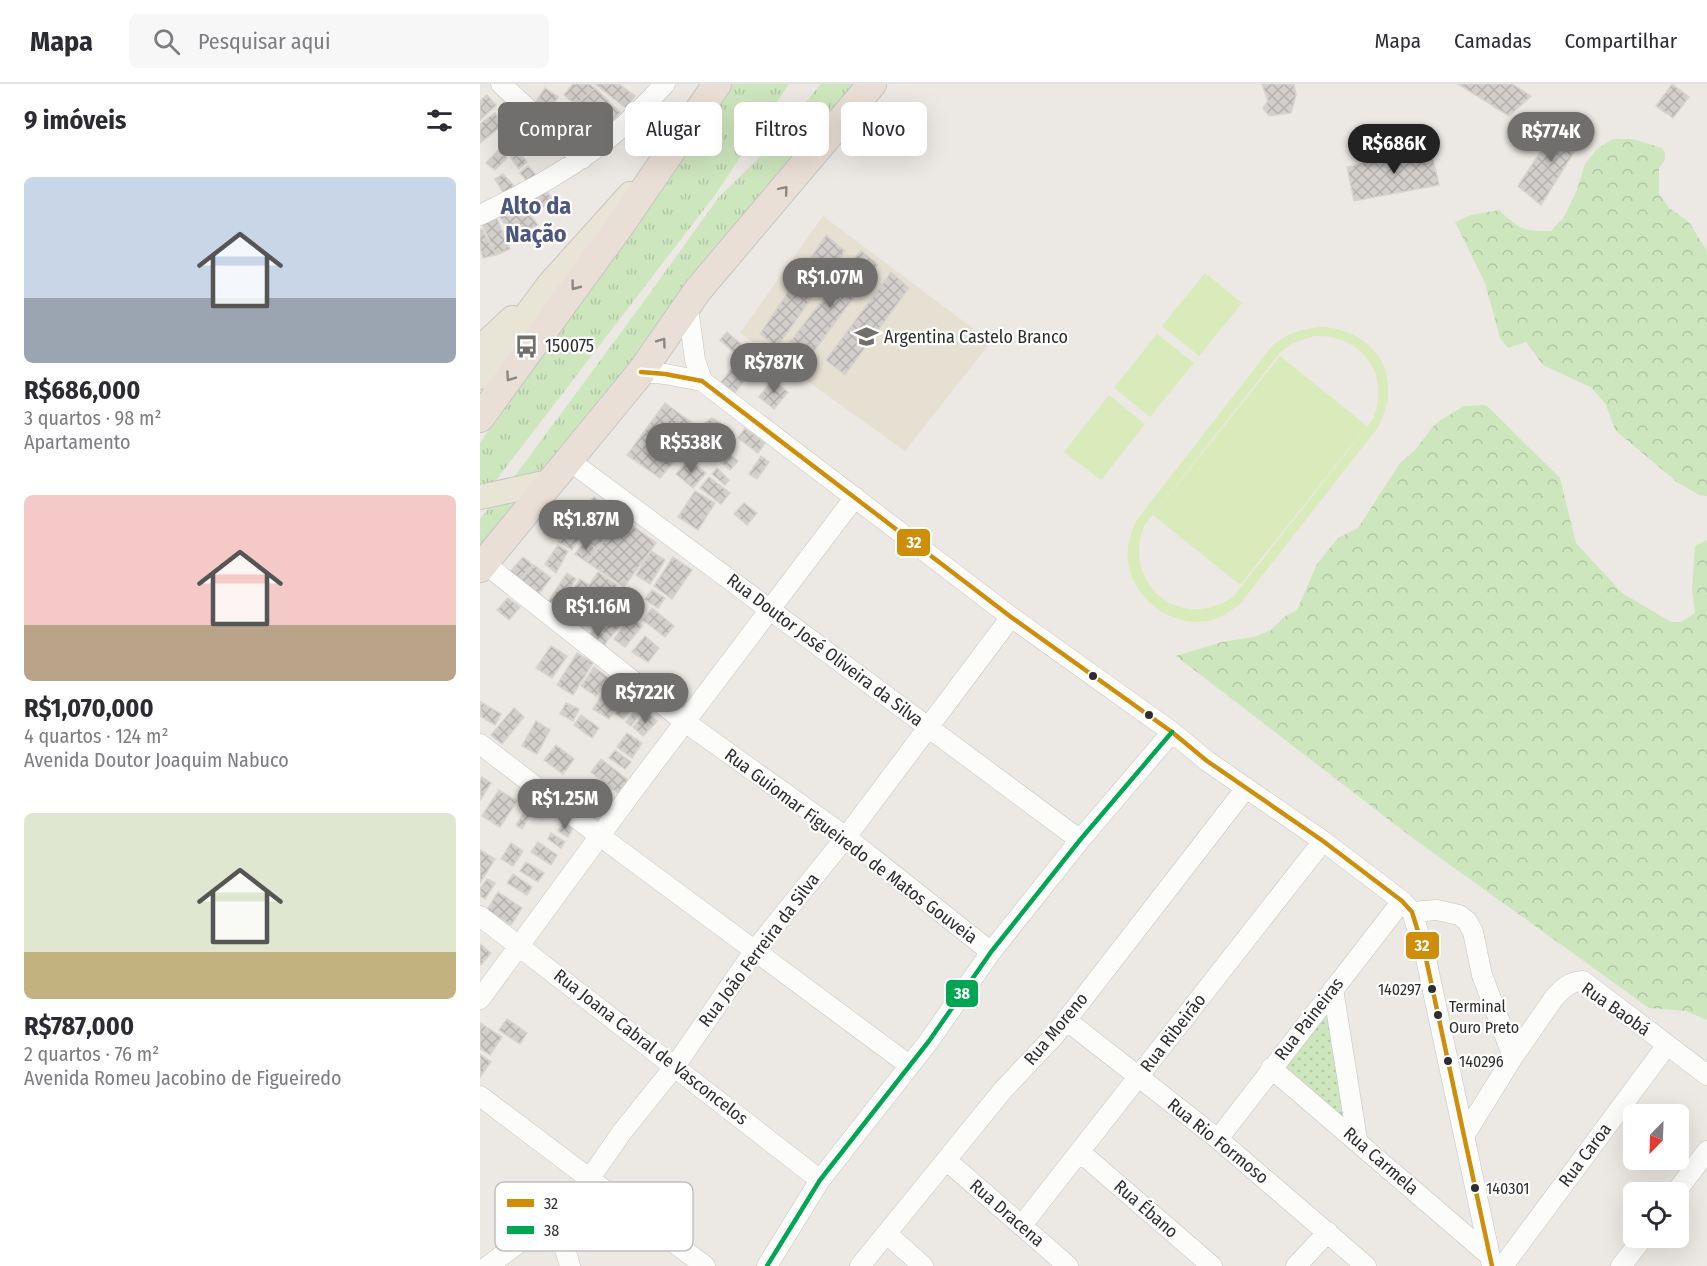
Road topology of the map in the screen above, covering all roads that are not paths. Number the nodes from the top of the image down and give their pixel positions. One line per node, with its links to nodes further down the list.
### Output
1 (501, 84): 8 (street)
2 (665, 84): 8 (street)
3 (717, 84): 5 (highway)
4 (872, 84): 11 (highway, one-way to 4)
5 (704, 102)
6 (666, 156): 10 (main road)
7 (667, 156): 16 (highway, one-way to 16)
8 (582, 159): 9 (street)
9 (480, 214)
10 (549, 284): 12 (main road); 14 (main road)
11 (688, 307): 13 (highway, one-way to 11); 15 (street)
12 (480, 348)
13 (641, 372): 15 (street); 17 (highway)
14 (480, 377)
15 (702, 381): 18 (street)
16 (480, 418)
17 (561, 471): 19 (main road); 20 (highway); 21 (street, Rua Doutor José Oliveira da Silva)
18 (855, 496): 21 (street); 22 (street)
19 (480, 497)
20 (482, 565): 23 (street, Rua Guiomar Figueiredo de Matos Gouveia)
21 (770, 609): 23 (street); 24 (street, Rua Doutor José Oliveira da Silva)
22 (1011, 617): 24 (street, Rua João Ferreira da Silva); 25 (street)
23 (685, 722): 28 (street); 29 (street, Rua Guiomar Figueiredo de Matos Gouveia)
24 (928, 727): 29 (street, Rua João Ferreira da Silva); 30 (street, Rua Doutor José Oliveira da Silva)
25 (1172, 732): 27 (street); 30 (street)
26 (480, 744): 28 (street)
27 (1246, 788): 31 (street); 39 (street, Rua Moreno)
28 (600, 836): 34 (street); 35 (street)
29 (846, 837): 35 (street, Rua João Ferreira da Silva); 36 (street, Rua Guiomar Figueiredo de Matos Gouveia)
30 (1080, 840): 36 (street)
31 (1323, 841): 32 (street); 46 (street, Rua Ribeirão)
32 (1407, 907): 37 (street, Rua Paineiras); 41 (street); 48 (street)
33 (480, 916): 34 (street, Rua Joana Cabral de Vasconcelos)
34 (519, 946): 38 (street); 43 (street, Rua Joana Cabral de Vasconcelos)
35 (755, 950): 42 (street); 43 (street, Rua João Ferreira da Silva)
36 (991, 952): 42 (street)
37 (1333, 989): 44 (street, Rua Paineiras); 50 (street)
38 (480, 999)
39 (1066, 1020): 46 (street, Rua Rio Formoso); 53 (street, Rua Moreno)
40 (1667, 1045): 41 (street, Rua Baobá); 45 (street, Rua Baobá); 67 (street, Rua Caroa)
41 (1513, 1058): 48 (street, Rua Baobá)
42 (909, 1065): 55 (street)
43 (675, 1066): 54 (street, Rua João Ferreira da Silva); 55 (street, Rua Joana Cabral de Vasconcelos)
44 (1271, 1068): 49 (street, Rua Paineiras); 50 (street, Rua Carmela)
45 (1707, 1075)
46 (1138, 1077): 49 (street, Rua Rio Formoso); 52 (street, Rua Ribeirão)
47 (480, 1096): 54 (street)
48 (1464, 1136): 67 (street)
49 (1218, 1139): 60 (street, Rua Rio Formoso)
50 (1357, 1139): 67 (street, Rua Carmela)
51 (1707, 1151): 58 (street)
52 (1080, 1152): 59 (street, Rua Ribeirão); 75 (street, Rua Ébano)
53 (946, 1160): 59 (street, Rua Dracena); 61 (street, Rua Moreno)
54 (590, 1178): 56 (street, Rua João Ferreira da Silva); 57 (street)
55 (820, 1180): 71 (street)
56 (586, 1182)
57 (595, 1182)
58 (1684, 1182)
59 (1022, 1225): 74 (street, Rua Dracena)
60 (1328, 1232): 76 (street); 77 (street, Rua Rio Formoso)
61 (886, 1234): 72 (street, Rua Moreno); 73 (street)
62 (1634, 1248): 78 (street)
63 (508, 1251): 68 (street, Rua João Ferreira da Silva)
64 (565, 1251): 69 (street)
65 (685, 1251): 70 (street)
66 (480, 1261): 68 (street)
67 (1495, 1262)
68 (488, 1266)
69 (570, 1266)
70 (705, 1266)
71 (767, 1266)
72 (860, 1266)
73 (923, 1266)
74 (1068, 1266)
75 (1212, 1266)
76 (1296, 1266)
77 (1366, 1266)
78 (1621, 1266)

